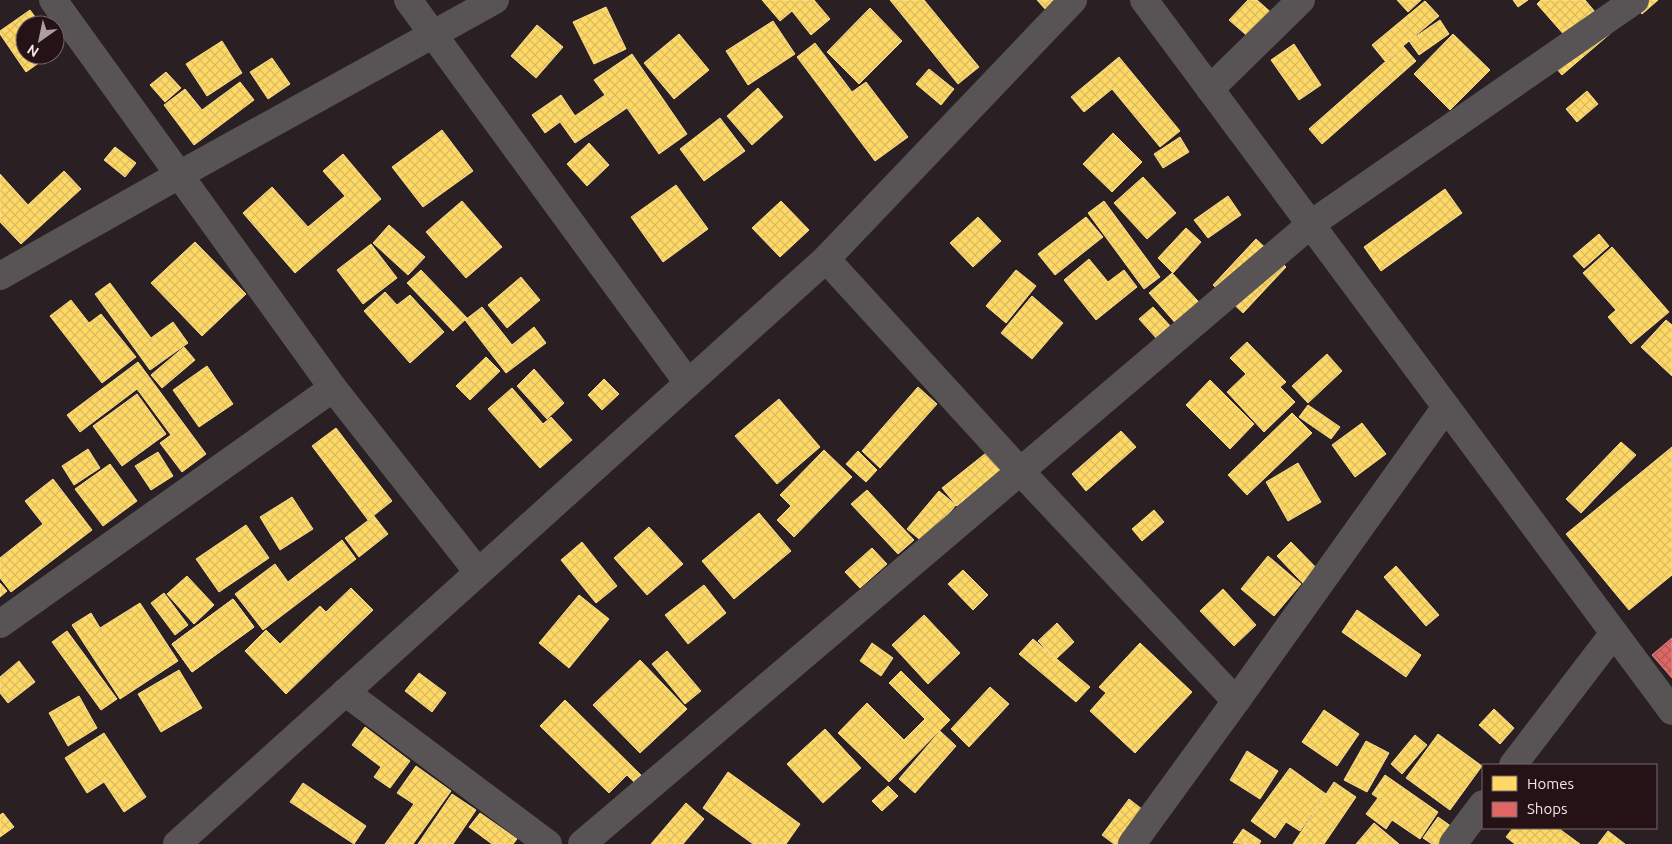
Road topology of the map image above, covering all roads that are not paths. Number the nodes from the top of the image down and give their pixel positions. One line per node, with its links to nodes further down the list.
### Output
1 (53, 0): 10 (street)
2 (408, 0): 8 (street)
3 (495, 0): 8 (street)
4 (1073, 0): 12 (street)
5 (1144, 0): 9 (street)
6 (1301, 0): 9 (street)
7 (1635, 0): 11 (street)
8 (433, 34): 10 (street); 14 (street)
9 (1210, 89): 11 (street)
10 (179, 175): 13 (street); 15 (street)
11 (1311, 224): 16 (street); 17 (street)
12 (826, 259): 14 (street); 17 (street)
13 (0, 276)
14 (688, 383): 18 (street)
15 (333, 388): 18 (street); 19 (street)
16 (1446, 407): 20 (street); 22 (street)
17 (1020, 471): 22 (street); 28 (street)
18 (478, 572): 21 (street)
19 (0, 624)
20 (1614, 633): 23 (street); 24 (street)
21 (346, 692): 26 (street); 27 (street)
22 (1236, 701): 29 (street)
23 (1672, 711)
24 (1514, 764)
25 (1482, 805): 30 (street)
26 (192, 839)
27 (548, 844)
28 (582, 844)
29 (1132, 844)
30 (1453, 844)

